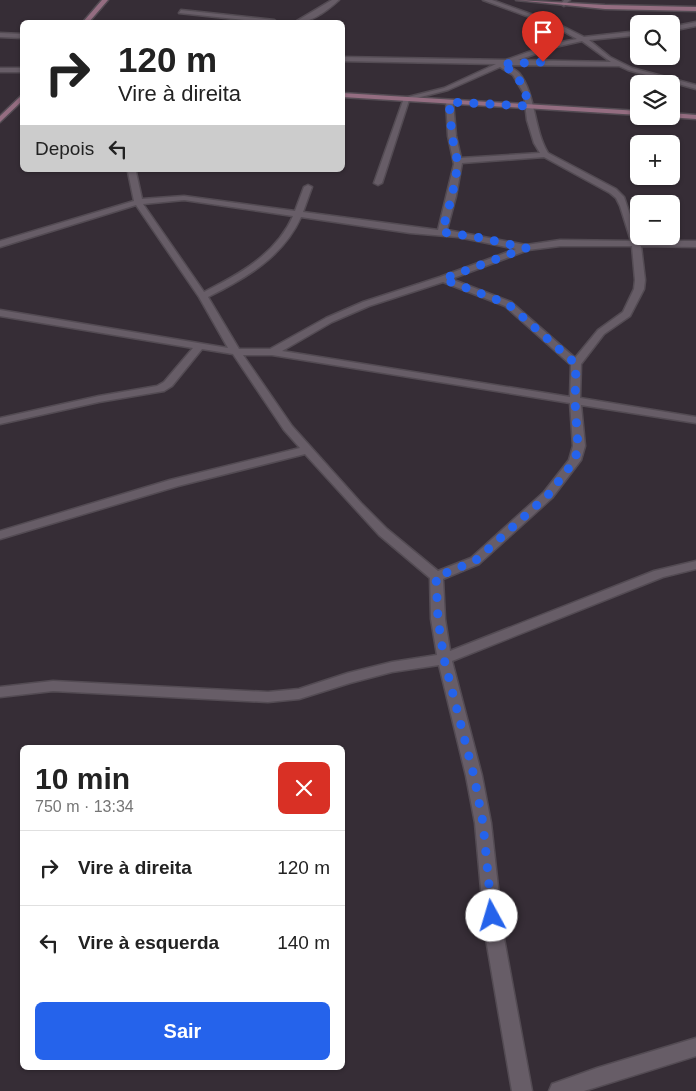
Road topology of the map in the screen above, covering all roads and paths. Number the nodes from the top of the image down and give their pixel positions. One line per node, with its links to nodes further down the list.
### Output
1 (105, 0): 8 (street)
2 (336, 0): 10 (street)
3 (486, 0): 16 (street)
4 (520, 0): 5 (street)
5 (565, 2): 6 (street)
6 (696, 9)
7 (181, 12): 9 (street)
8 (88, 20)
9 (255, 20)
10 (303, 20)
11 (696, 24): 12 (street)
12 (680, 27)
13 (630, 34): 16 (street)
14 (0, 35): 15 (street)
15 (20, 36)
16 (583, 39): 18 (street); 19 (street)
17 (345, 59): 18 (street)
18 (503, 63): 19 (street); 25 (street); 27 (street)
19 (620, 64): 22 (street)
20 (0, 70): 21 (street)
21 (20, 70)
22 (696, 87)
23 (345, 95): 25 (street)
24 (20, 99): 31 (street)
25 (406, 99): 26 (street); 35 (street)
26 (449, 102): 27 (street); 33 (street)
27 (528, 106): 28 (street); 32 (street)
28 (630, 112)
29 (680, 116): 30 (street)
30 (696, 117)
31 (0, 120)
32 (545, 155): 33 (street); 39 (street)
33 (458, 161): 40 (street)
34 (132, 172): 37 (street)
35 (378, 183)
36 (308, 186): 38 (street)
37 (138, 202): 38 (street); 41 (street); 48 (street)
38 (299, 214): 40 (street); 48 (street)
39 (630, 226)
40 (442, 232): 46 (street)
41 (0, 244)
42 (630, 244): 46 (street)
43 (680, 244): 44 (street)
44 (696, 244)
45 (636, 245): 53 (street)
46 (526, 248): 47 (street)
47 (443, 279): 52 (street); 53 (street)
48 (203, 296): 51 (street)
49 (0, 312): 50 (street)
50 (200, 346): 51 (street); 56 (street)
51 (236, 352): 52 (street); 57 (street)
52 (272, 352): 54 (street)
53 (576, 364): 54 (street)
54 (575, 402): 55 (street); 60 (street)
55 (696, 420)
56 (0, 421)
57 (307, 450): 58 (street); 60 (street)
58 (0, 534)
59 (696, 565): 61 (street)
60 (436, 577): 61 (street)
61 (444, 659): 62 (street); 64 (street)
62 (0, 692)
63 (696, 1047): 65 (street)
64 (522, 1091)
65 (559, 1091)

